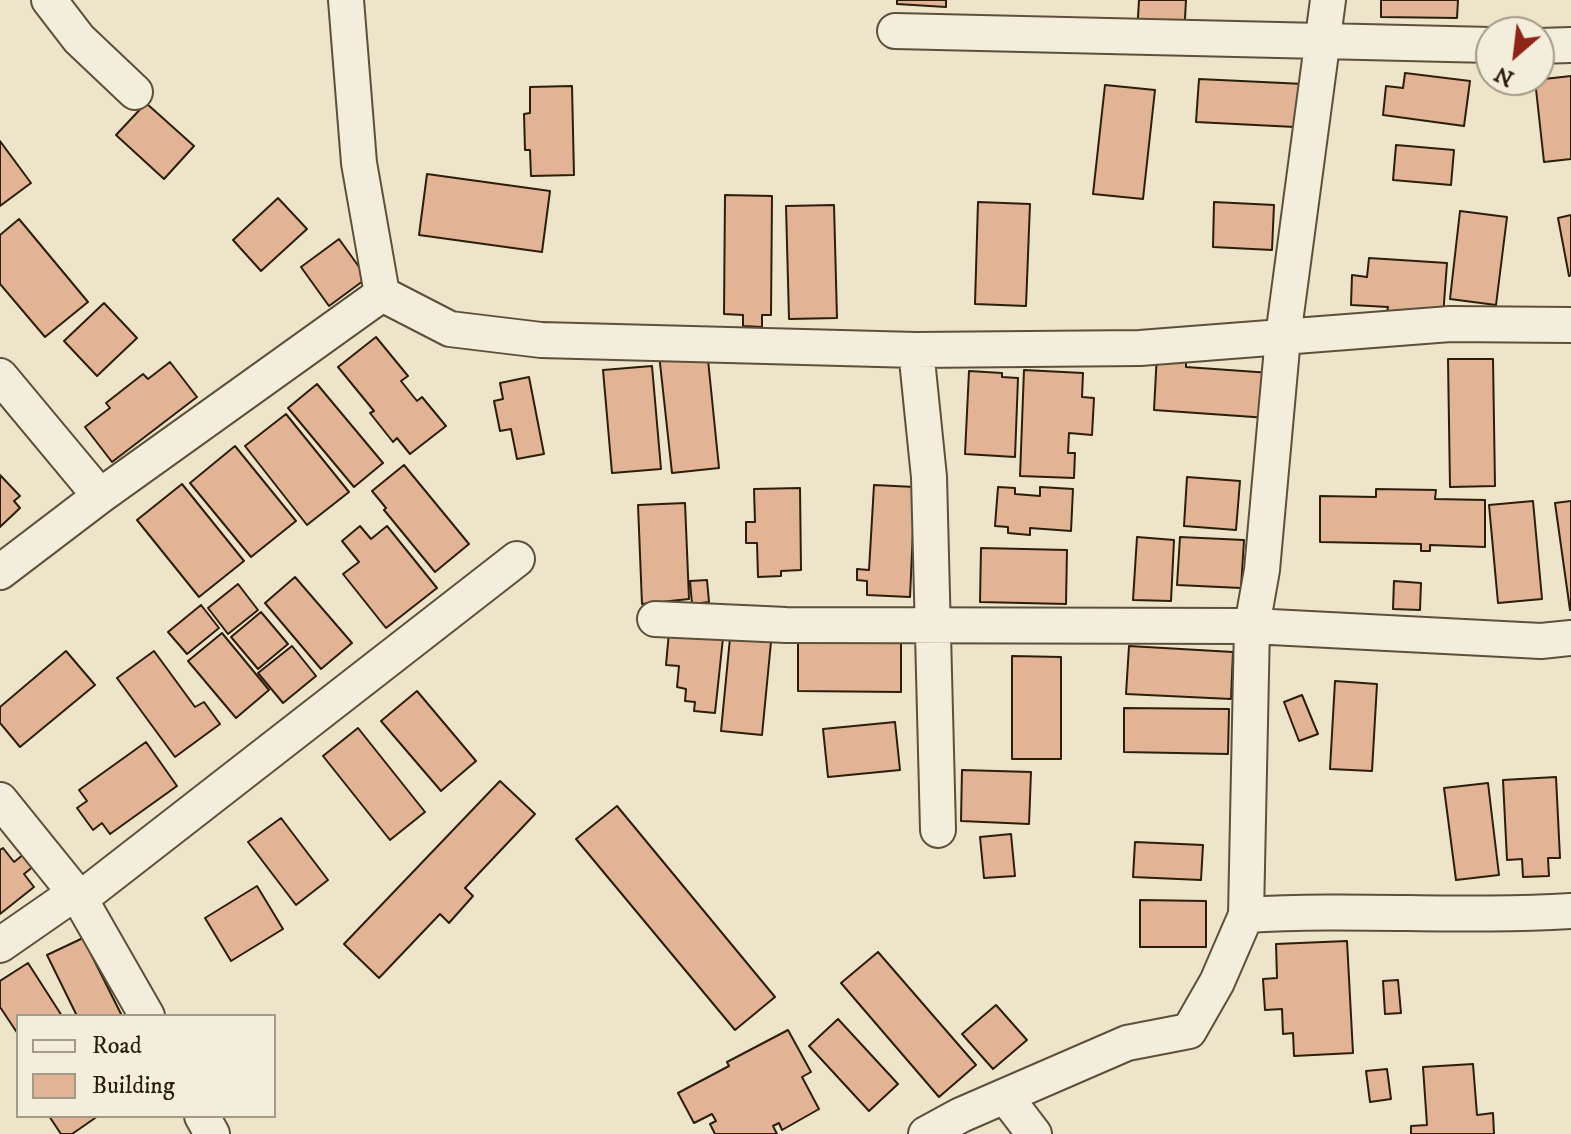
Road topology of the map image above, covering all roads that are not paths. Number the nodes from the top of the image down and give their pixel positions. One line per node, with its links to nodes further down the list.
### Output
1 (49, 0): 7 (street)
2 (346, 0): 8 (street)
3 (1328, 0): 5 (street)
4 (895, 31): 5 (street)
5 (1325, 41): 6 (street); 10 (street)
6 (1475, 45)
7 (135, 92)
8 (382, 294): 11 (street); 13 (street)
9 (1571, 325): 10 (street)
10 (1283, 337): 11 (street); 18 (street)
11 (916, 350): 17 (street)
12 (0, 376): 13 (street)
13 (100, 496): 15 (street)
14 (517, 559): 22 (street)
15 (0, 572)
16 (655, 619): 17 (street)
17 (932, 626): 18 (street); 21 (street)
18 (1252, 626): 19 (street); 24 (street)
19 (1571, 638)
20 (0, 800): 22 (street)
21 (938, 830)
22 (77, 896): 25 (street); 26 (street)
23 (1571, 911): 24 (street)
24 (1246, 915): 27 (street)
25 (0, 945)
26 (146, 1014)
27 (1005, 1096): 28 (street); 29 (street)
28 (926, 1134)
29 (1034, 1134)

